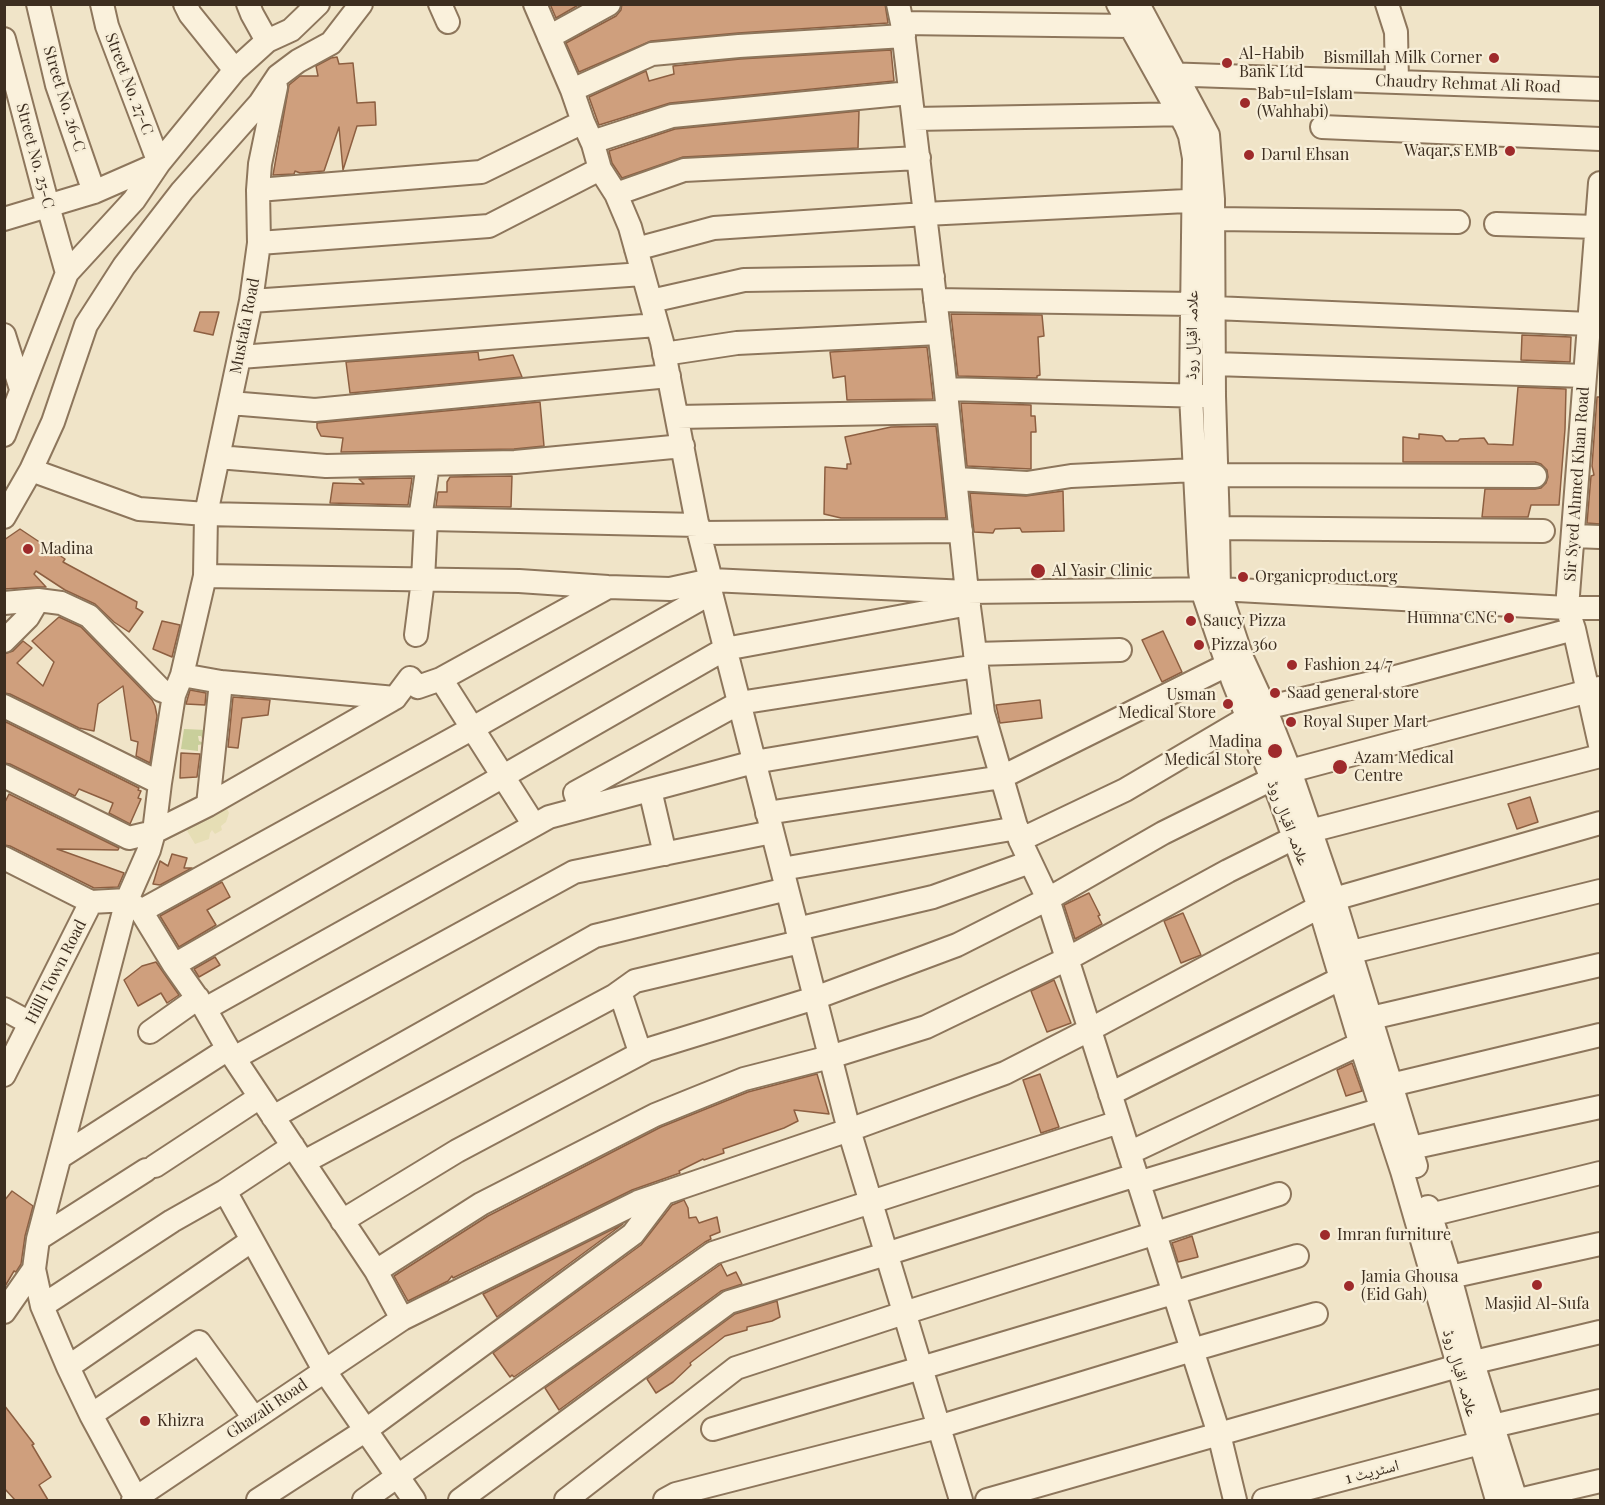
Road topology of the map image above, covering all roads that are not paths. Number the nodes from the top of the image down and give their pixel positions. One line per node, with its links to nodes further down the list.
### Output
1 (38, 4): 34 (street, Street No. 26-C)
2 (102, 4): 30 (street, Street No. 27-C)
3 (184, 4): 16 (street)
4 (248, 4): 15 (street)
5 (361, 4): 18 (street)
6 (535, 4): 13 (street)
7 (609, 4): 13 (street)
8 (1118, 4): 11 (street, علامہ اقبال روڈ)
9 (1387, 4): 19 (street)
10 (317, 5): 15 (street)
11 (1139, 18): 12 (street); 17 (street, علامہ اقبال روڈ)
12 (901, 21): 21 (street); 22 (street)
13 (549, 37): 21 (street)
14 (4, 39): 36 (street, Street No. 25-C)
15 (267, 41): 16 (street)
16 (235, 70): 30 (street)
17 (1166, 74): 19 (street, Chaudry Rehmat Ali Road); 23 (street, علامہ اقبال روڈ)
18 (278, 76): 33 (street, Mustafa Road); 73 (street)
19 (1397, 82): 20 (street, Chaudry Rehmat Ali Road)
20 (1600, 89)
21 (572, 90): 25 (street)
22 (910, 93): 24 (street); 28 (street)
23 (1188, 114): 24 (street); 37 (street, علامہ اقبال روڈ)
24 (914, 119): 29 (street)
25 (583, 122): 28 (street); 33 (street)
26 (1322, 127): 27 (street)
27 (1600, 139)
28 (593, 144): 31 (street)
29 (919, 158): 35 (street); 38 (street)
30 (159, 163): 34 (street); 46 (street)
31 (600, 169): 35 (street); 43 (street)
32 (1600, 183): 42 (street, Sir Syed Ahmed Khan Road)
33 (258, 190): 43 (street, Mustafa Road)
34 (94, 192): 36 (street)
35 (616, 194): 44 (street)
36 (48, 206): 39 (street); 46 (street, Street No. 25-C)
37 (1207, 206): 38 (street); 40 (street); 52 (street, علامہ اقبال روڈ)
38 (925, 214): 44 (street); 48 (street)
39 (4, 219)
40 (1458, 222)
41 (1496, 224): 42 (street)
42 (1597, 227): 45 (street, Sir Syed Ahmed Khan Road)
43 (259, 243): 50 (street, Mustafa Road)
44 (636, 249): 47 (street)
45 (1598, 253): 53 (street, Sir Syed Ahmed Khan Road)
46 (68, 273): 63 (street)
47 (643, 274): 50 (street); 51 (street)
48 (933, 277): 49 (street); 51 (street)
49 (935, 300): 52 (street); 55 (street)
50 (251, 301): 58 (street, Mustafa Road)
51 (651, 301): 54 (street)
52 (1204, 306): 53 (street); 59 (street, علامہ اقبال روڈ); 64 (street, علامہ اقبال روڈ)
53 (1594, 313): 61 (street, Sir Syed Ahmed Khan Road)
54 (657, 325): 57 (street); 58 (street)
55 (939, 333): 57 (street); 62 (street)
56 (4, 335): 63 (street)
57 (664, 354): 60 (street)
58 (240, 357): 66 (street, Mustafa Road)
59 (1214, 364): 61 (street); 65 (street, علامہ اقبال روڈ)
60 (669, 376): 66 (street); 68 (street)
61 (1586, 376): 84 (street, Sir Syed Ahmed Khan Road)
62 (946, 389): 64 (street); 67 (street)
63 (21, 390): 69 (street)
64 (1191, 395): 65 (street); 74 (street, علامہ اقبال روڈ)
65 (1214, 396): 74 (street, علامہ اقبال روڈ)
66 (230, 403): 71 (street, Mustafa Road)
67 (948, 412): 68 (street); 76 (street)
68 (677, 417): 70 (street)
69 (4, 435)
70 (683, 446): 72 (street); 81 (street)
71 (218, 457): 72 (street); 77 (street, Mustafa Road)
72 (428, 464): 79 (street)
73 (32, 470): 77 (street); 78 (street)
74 (1206, 473): 75 (street); 76 (street); 80 (street, علامہ اقبال روڈ); 90 (street, علامہ اقبال روڈ)
75 (1535, 476)
76 (956, 480): 82 (street)
77 (206, 514): 79 (street); 86 (street, Mustafa Road)
78 (4, 517)
79 (423, 519): 81 (street); 87 (street)
80 (1218, 528): 83 (street); 90 (street, علامہ اقبال روڈ)
81 (699, 529): 82 (street); 89 (street)
82 (961, 531): 91 (street)
83 (1543, 531)
84 (1573, 536): 85 (street); 95 (street, Sir Syed Ahmed Khan Road)
85 (1600, 537)
86 (205, 576): 87 (street); 104 (street, Mustafa Road)
87 (423, 580): 88 (street); 96 (street)
88 (608, 587): 89 (street); 102 (street)
89 (711, 587): 91 (street); 98 (street); 111 (street)
90 (1210, 588): 91 (street); 95 (street); 101 (street, علامہ اقبال روڈ); 109 (street, علامہ اقبال روڈ)
91 (968, 598): 98 (street); 100 (street)
92 (38, 600): 93 (street); 97 (street); 104 (street)
93 (4, 603)
94 (1600, 608): 95 (street)
95 (1570, 619): 105 (street, Sir Syed Ahmed Khan Road); 109 (street)
96 (416, 635)
97 (4, 641)
98 (725, 649): 107 (street); 117 (street)
99 (1120, 650): 100 (street)
100 (976, 660): 107 (street); 110 (street)
101 (1227, 665): 109 (street, علامہ اقبال روڈ); 118 (street)
102 (441, 679): 106 (street); 111 (street)
103 (221, 682): 104 (street); 106 (street); 121 (street)
104 (178, 685): 119 (street, Mustafa Road)
105 (1594, 689): 112 (street, Sir Syed Ahmed Khan Road); 115 (street)
106 (395, 698): 121 (street)
107 (739, 703): 114 (street); 122 (street)
108 (4, 706): 119 (street)
109 (1256, 713): 115 (street, علامہ اقبال روڈ); 128 (street)
110 (986, 723): 114 (street); 118 (street)
111 (473, 728): 117 (street); 138 (street)
112 (1600, 745)
113 (1600, 756): 129 (street)
114 (754, 762): 120 (street); 123 (street)
115 (1281, 775): 129 (street, علامہ اقبال روڈ); 135 (street)
116 (4, 776): 127 (street)
117 (503, 776): 125 (street); 142 (street)
118 (1002, 777): 123 (street); 128 (street)
119 (160, 783): 127 (street, Mustafa Road)
120 (650, 790): 122 (street); 130 (street)
121 (208, 805): 127 (street)
122 (580, 808): 125 (street)
123 (770, 823): 130 (street); 133 (street)
124 (1600, 823): 137 (street, Ghazali Road)
125 (534, 825): 147 (street)
126 (287, 831): 138 (street)
127 (154, 832): 138 (street, Mustafa Road)
128 (1018, 834): 132 (street); 133 (street)
129 (1302, 834): 137 (street, علامہ اقبال روڈ); 141 (street)
130 (665, 854): 156 (street)
131 (4, 858): 136 (street)
132 (1030, 862): 135 (street); 139 (street)
133 (784, 879): 139 (street); 164 (street)
134 (1600, 891): 140 (street)
135 (1048, 899): 141 (street); 146 (street)
136 (91, 902): 138 (street, Hilll Town Road); 150 (street, Hilll Town Road)
137 (1327, 903): 140 (street, علامہ اقبال روڈ); 144 (street, علامہ اقبال روڈ); 151 (street, Ghazali Road)
138 (140, 906): 142 (street); 170 (street, Mustafa Road)
139 (799, 935): 145 (street); 146 (street)
140 (1352, 952): 149 (street, علامہ اقبال روڈ)
141 (1067, 959): 151 (street); 157 (street)
142 (174, 965): 147 (street)
143 (1600, 965): 149 (street)
144 (1342, 978): 154 (street, علامہ اقبال روڈ); 160 (street)
145 (620, 992): 155 (street); 169 (street)
146 (815, 998): 155 (street); 157 (street)
147 (202, 1004): 152 (street); 156 (street)
148 (4, 1009): 150 (street)
149 (1371, 1018): 159 (street, علامہ اقبال روڈ)
150 (30, 1023): 158 (street, Hilll Town Road)
151 (1089, 1030): 160 (street); 166 (street, Ghazali Road)
152 (150, 1032)
153 (1600, 1035): 159 (street)
154 (1362, 1043): 163 (street, علامہ اقبال روڈ); 168 (street)
155 (645, 1051): 178 (street)
156 (231, 1054): 161 (street); 170 (street)
157 (830, 1057): 166 (street); 186 (street)
158 (4, 1075)
159 (1391, 1085): 167 (street, علامہ اقبال روڈ)
160 (1110, 1094): 165 (street)
161 (260, 1097): 164 (street); 180 (street)
162 (1600, 1107): 167 (street)
163 (1382, 1109): 172 (street); 196 (street, علامہ اقبال روڈ)
164 (273, 1117): 169 (street)
165 (1119, 1122): 168 (street); 176 (street)
166 (849, 1130): 174 (street, Ghazali Road); 176 (street)
167 (1411, 1148): 177 (street, علامہ اقبال روڈ)
168 (1129, 1153): 172 (street)
169 (298, 1154): 173 (street); 178 (street)
170 (60, 1157): 180 (street, Mustafa Road)
171 (1600, 1173): 177 (street)
172 (1137, 1179): 179 (street); 183 (street)
173 (225, 1191): 181 (street); 189 (street)
174 (664, 1193): 193 (street, Ghazali Road); 205 (street)
175 (1279, 1194): 179 (street)
176 (870, 1202): 183 (street); 208 (street)
177 (1430, 1215): 187 (street, علامہ اقبال روڈ)
178 (342, 1221): 186 (street)
179 (1155, 1234): 188 (street); 191 (street)
180 (38, 1239): 185 (street, Mustafa Road)
181 (251, 1241): 197 (street); 199 (street)
182 (1600, 1244): 187 (street)
183 (886, 1254): 191 (street); 215 (street)
184 (1297, 1256): 188 (street)
185 (34, 1269): 189 (street); 190 (street)
186 (375, 1271): 193 (street)
187 (1450, 1277): 196 (street, علامہ اقبال روڈ)
188 (1173, 1292): 195 (street); 198 (street)
189 (42, 1306): 197 (street)
190 (4, 1312)
191 (904, 1313): 198 (street); 210 (street)
192 (1317, 1314): 195 (street)
193 (402, 1319): 199 (street, Ghazali Road)
194 (1600, 1332): 196 (street)
195 (1192, 1350): 203 (street); 206 (street)
196 (1466, 1364): 206 (street); 207 (street, علامہ اقبال روڈ)
197 (68, 1367): 201 (street)
198 (921, 1368): 203 (street); 204 (street)
199 (324, 1370): 202 (street, Ghazali Road); 205 (street)
200 (1600, 1401): 207 (street, اسٹریٹ 1)
201 (91, 1415): 202 (street); 211 (street)
202 (254, 1418): 211 (street, Ghazali Road)
203 (938, 1427): 216 (street); 217 (street)
204 (713, 1428)
205 (366, 1430): 208 (street); 212 (street)
206 (1219, 1434): 218 (street); 219 (street)
207 (1486, 1435): 220 (street, اسٹریٹ 1); 221 (street, علامہ اقبال روڈ); 222 (street, علامہ اقبال روڈ)
208 (397, 1478): 213 (street); 214 (street)
209 (1600, 1481): 222 (street)
210 (578, 1497)
211 (135, 1500)
212 (258, 1500)
213 (364, 1500)
214 (414, 1500)
215 (460, 1500)
216 (664, 1500)
217 (961, 1500)
218 (987, 1500)
219 (1235, 1500)
220 (1264, 1500)
221 (1497, 1500)
222 (1517, 1500)

